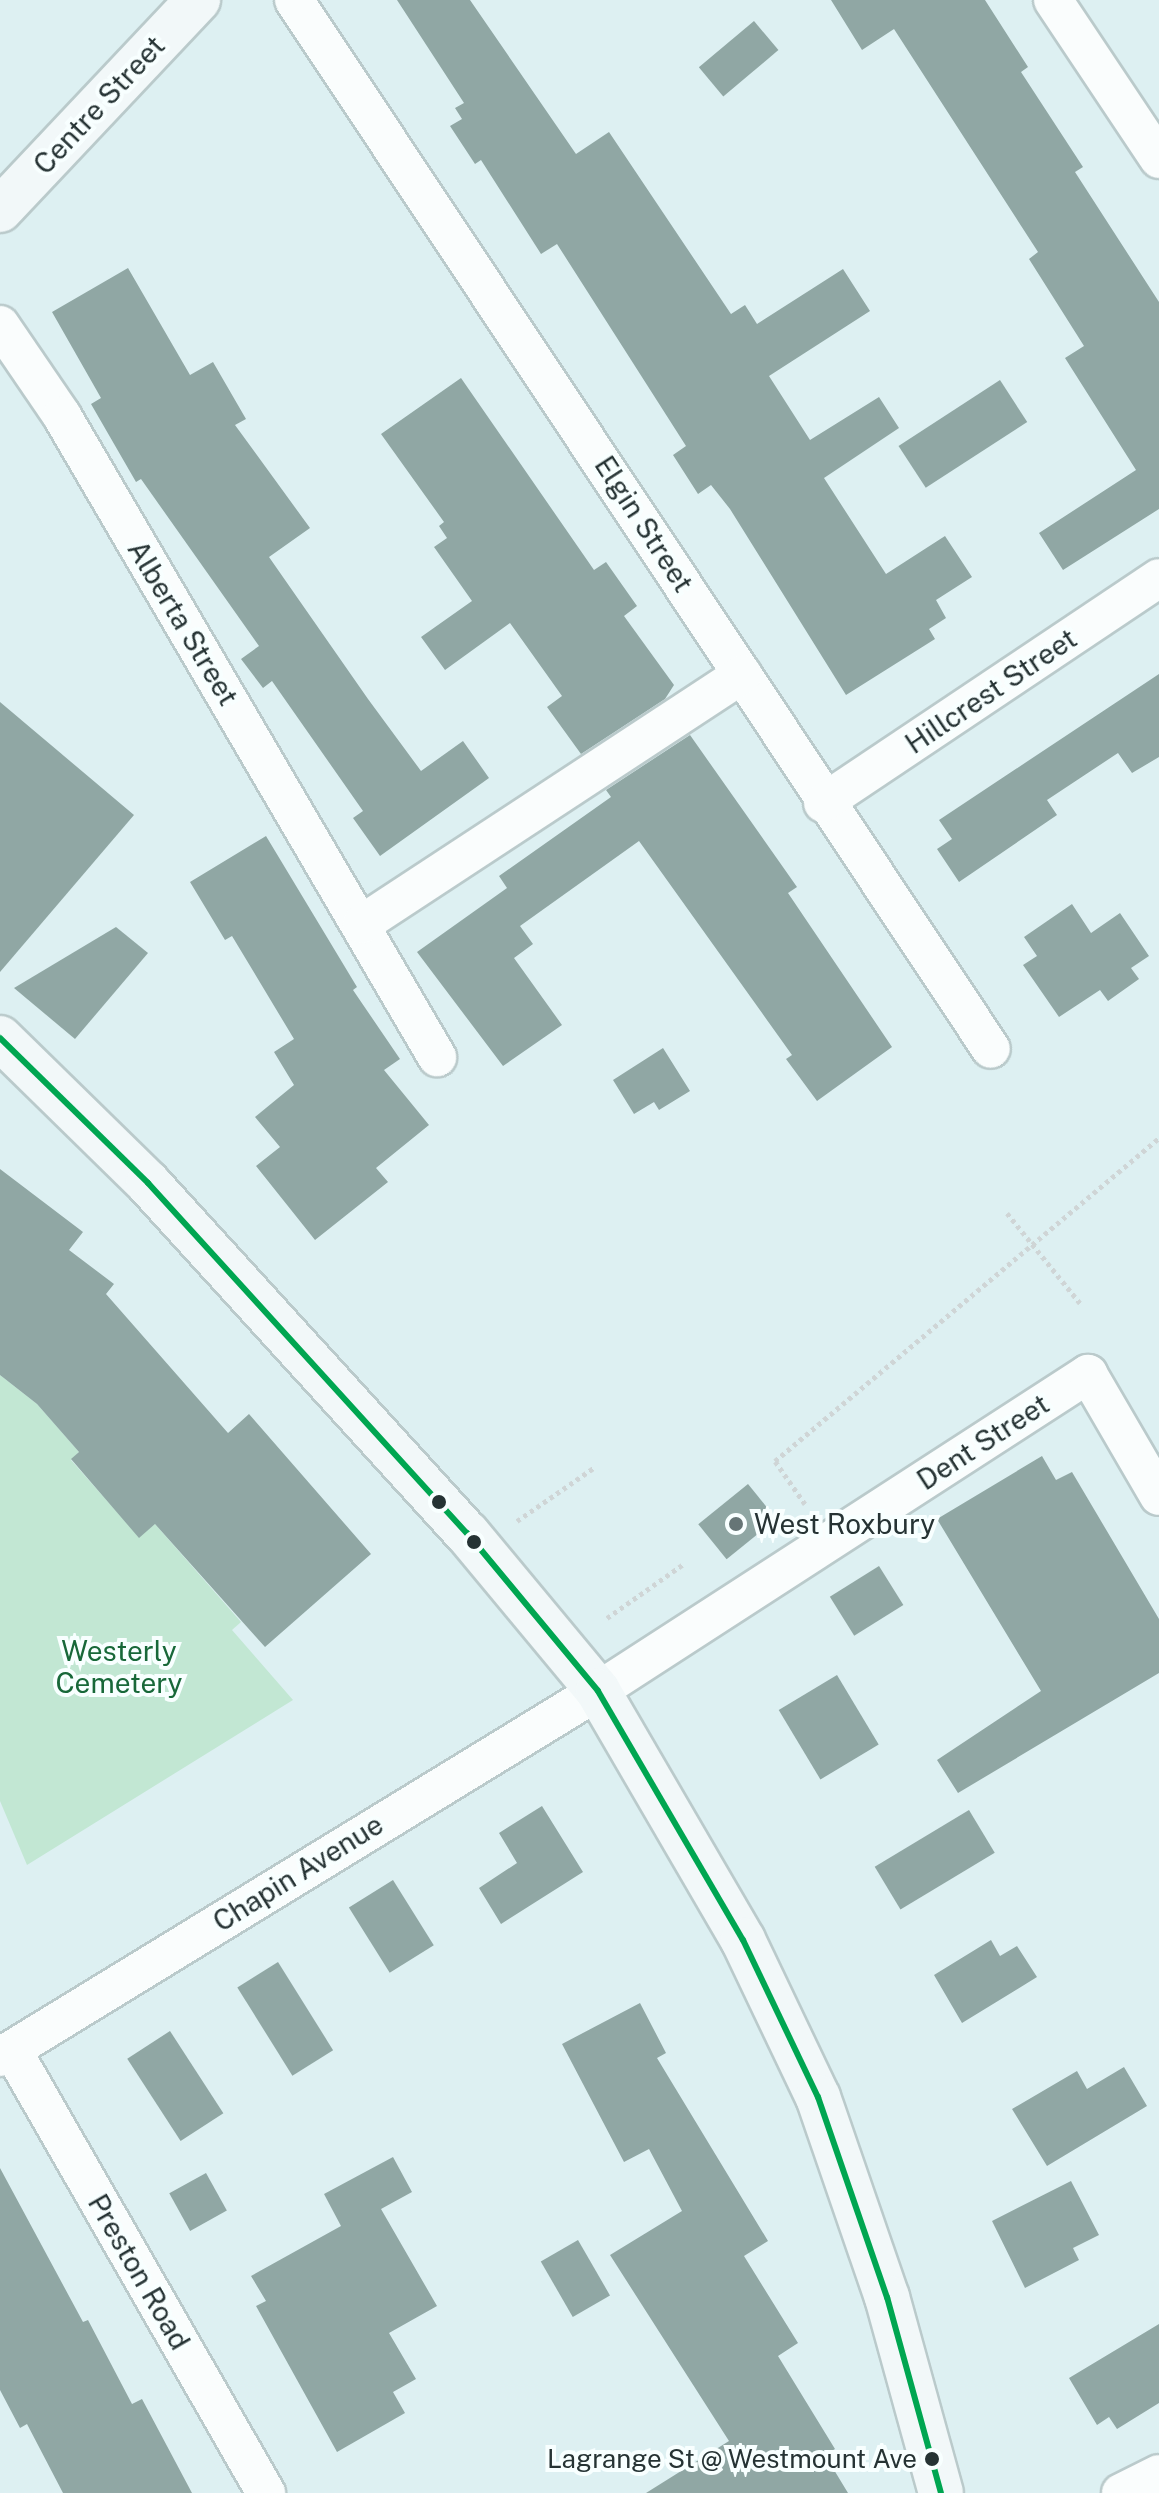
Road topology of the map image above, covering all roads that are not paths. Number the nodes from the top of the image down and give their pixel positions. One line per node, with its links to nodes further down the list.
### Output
1 (198, 0): 5 (main road, Centre Street)
2 (294, 0): 8 (street, Elgin Street)
3 (1053, 0): 4 (street)
4 (1159, 159)
5 (0, 210)
6 (0, 325): 10 (street, Alberta Street)
7 (1159, 578): 9 (street, Hillcrest Street)
8 (742, 674): 9 (street, Elgin Street); 10 (street)
9 (823, 803): 12 (street, Elgin Street)
10 (362, 924): 13 (street, Alberta Street)
11 (0, 1038): 15 (main road)
12 (991, 1049)
13 (437, 1057)
14 (1159, 1496): 15 (street, Dent Street)
15 (598, 1691): 16 (street, Chapin Avenue); 19 (main road)
16 (6, 2054): 18 (street, Preston Road)
17 (1159, 2474): 20 (street)
18 (266, 2493)
19 (941, 2493)
20 (1121, 2493)

